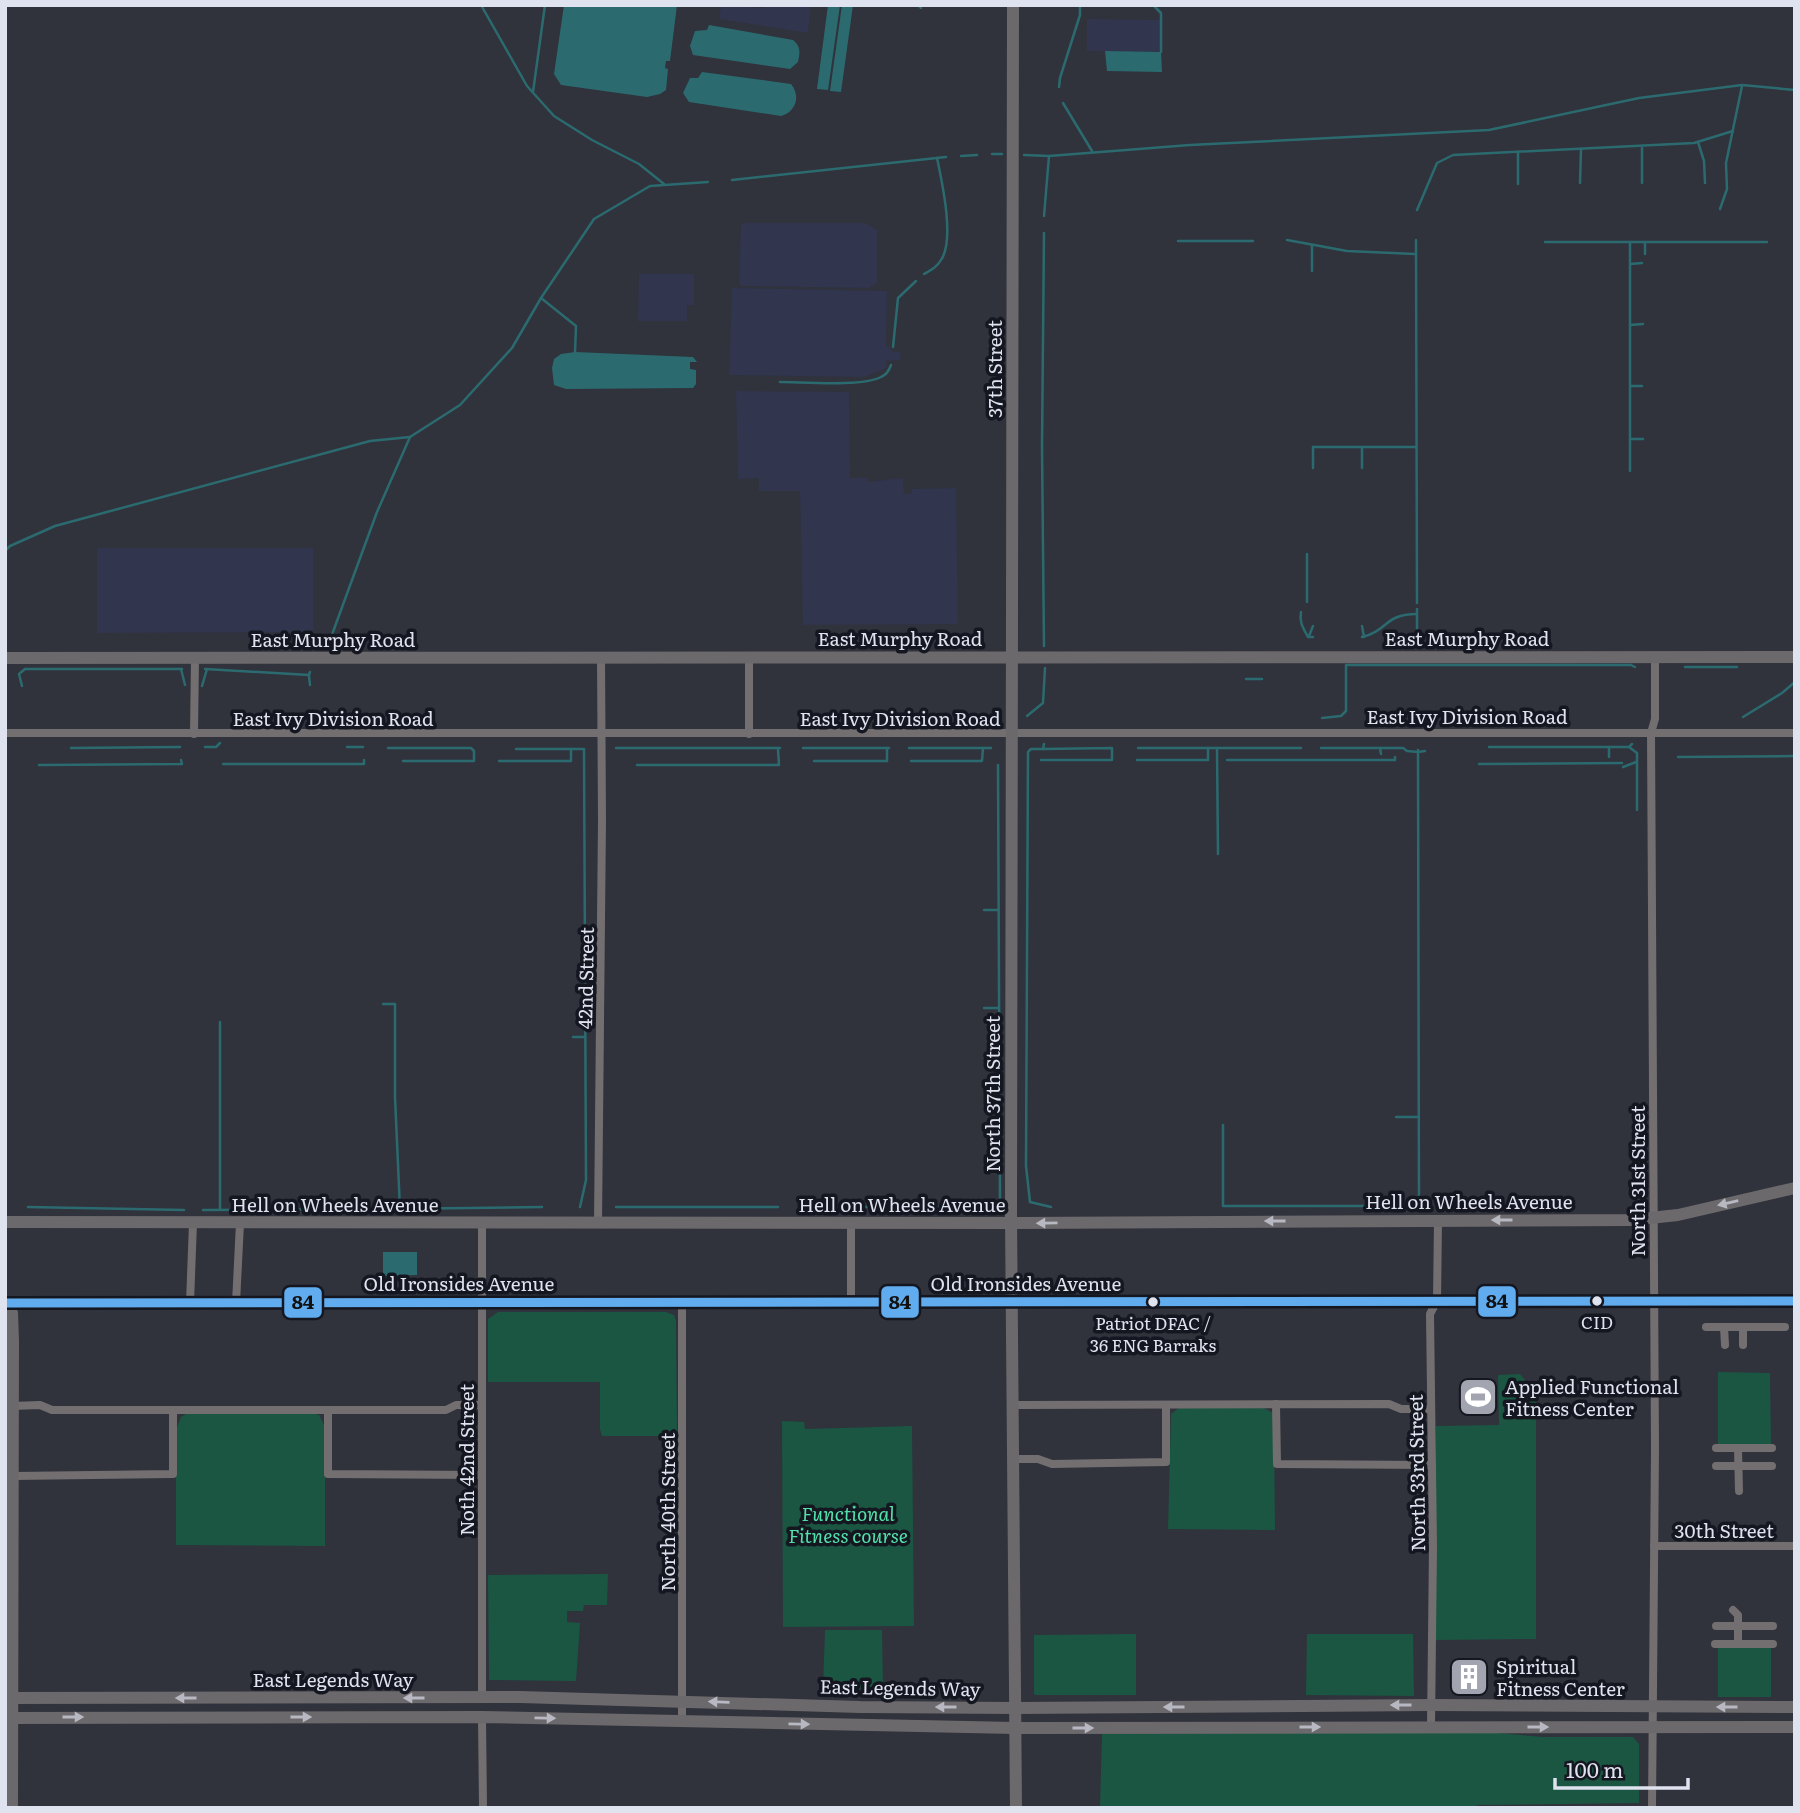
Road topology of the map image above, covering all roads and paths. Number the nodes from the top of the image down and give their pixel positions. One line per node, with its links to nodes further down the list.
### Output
1 (1013, 5): 5 (street, 37th Street)
2 (1655, 656): 5 (street, East Murphy Road); 6 (street, East Murphy Road); 11 (street, North 31st Street)
3 (601, 657): 4 (street, East Murphy Road); 8 (street, East Murphy Road); 14 (street, 42nd Street)
4 (749, 657): 5 (street, East Murphy Road); 15 (street)
5 (1013, 657): 10 (street, 37th Street)
6 (1795, 657)
7 (5, 658): 8 (street, East Murphy Road)
8 (195, 658): 13 (street)
9 (5, 733): 13 (street, East Ivy Division Road)
10 (1013, 733): 11 (street, East Ivy Division Road); 15 (street, East Ivy Division Road); 25 (street, North 37th Street)
11 (1651, 733): 12 (street, East Ivy Division Road); 17 (street, North 31st Street)
12 (1795, 733)
13 (194, 734): 14 (street, East Ivy Division Road)
14 (600, 734): 15 (street, East Ivy Division Road); 23 (street, 42nd Street)
15 (749, 734)
16 (1795, 1188): 17 (street, Hell on Wheels Avenue, one-way to 17)
17 (1653, 1218): 18 (street, Hell on Wheels Avenue, one-way to 18); 29 (street, North 31st Street)
18 (1438, 1220): 25 (street, Hell on Wheels Avenue, one-way to 25); 26 (street, North 33rd Street)
19 (5, 1222): 20 (street, Hell on Wheels Avenue)
20 (193, 1223): 21 (street, Hell on Wheels Avenue); 30 (street)
21 (240, 1223): 22 (street, Hell on Wheels Avenue); 31 (street)
22 (482, 1223): 23 (street, Hell on Wheels Avenue); 32 (street, Noth 42nd Street)
23 (598, 1223): 24 (street, Hell on Wheels Avenue)
24 (851, 1223): 25 (street, Hell on Wheels Avenue); 34 (street)
25 (1011, 1223): 28 (street, North 37th Street)
26 (1437, 1301): 28 (street, Old Ironsides Avenue); 29 (street, Old Ironsides Avenue); 47 (street, North 33rd Street)
27 (1795, 1301): 29 (street, Old Ironsides Avenue)
28 (1012, 1302): 34 (street, Old Ironsides Avenue); 44 (street, North 37th Street)
29 (1653, 1302): 62 (street, North 31st Street)
30 (190, 1303): 31 (street, Old Ironsides Avenue); 35 (street, Old Ironsides Avenue)
31 (236, 1303): 32 (street, Old Ironsides Avenue)
32 (482, 1303): 33 (street, Old Ironsides Avenue); 43 (street, Noth 42nd Street)
33 (682, 1303): 34 (street, Old Ironsides Avenue); 74 (street, North 40th Street)
34 (851, 1303)
35 (5, 1304): 46 (street)
36 (1706, 1326): 37 (street)
37 (1724, 1326): 39 (street); 40 (street)
38 (1785, 1326): 39 (street)
39 (1743, 1327): 41 (street)
40 (1725, 1345)
41 (1743, 1345)
42 (1276, 1404): 45 (street); 47 (street); 54 (street)
43 (482, 1405): 49 (street); 58 (street, Noth 42nd Street)
44 (1013, 1405): 45 (street); 53 (street, North 37th Street)
45 (1166, 1405): 53 (street)
46 (12, 1406): 48 (street); 59 (street)
47 (1431, 1409): 54 (street, North 33rd Street)
48 (173, 1411): 49 (street); 59 (street)
49 (328, 1411): 58 (street)
50 (1716, 1448): 51 (street)
51 (1738, 1448): 52 (street); 56 (street)
52 (1772, 1448)
53 (1013, 1459): 76 (street, North 37th Street)
54 (1432, 1465): 75 (street, North 33rd Street)
55 (1716, 1466): 56 (street)
56 (1738, 1466): 57 (street); 60 (street)
57 (1772, 1466)
58 (482, 1475): 73 (street, Noth 42nd Street)
59 (13, 1476): 61 (street)
60 (1739, 1491)
61 (9, 1530): 72 (street)
62 (1654, 1546): 63 (street, 30th Street); 77 (street, North 31st Street)
63 (1795, 1546)
64 (1733, 1610): 66 (street)
65 (1716, 1626): 66 (street)
66 (1738, 1626): 67 (street); 69 (street)
67 (1773, 1626)
68 (1715, 1644): 69 (street)
69 (1738, 1644): 70 (street)
70 (1773, 1644)
71 (520, 1697): 73 (street, East Legends Way); 74 (street, East Legends Way); 80 (street)
72 (9, 1698): 73 (street, East Legends Way, one-way to 72); 81 (street)
73 (482, 1698): 79 (street)
74 (683, 1700): 76 (street, East Legends Way, one-way to 74); 82 (street, North 40th Street)
75 (1431, 1705): 76 (street, East Legends Way, one-way to 76); 77 (street, East Legends Way); 83 (street, North 33rd Street)
76 (1015, 1707): 86 (street, North 37th Street)
77 (1652, 1707): 78 (street, East Legends Way, one-way to 77); 84 (street, North 31st Street)
78 (1795, 1707)
79 (450, 1717): 80 (street, East Legends Way); 81 (street, East Legends Way, one-way to 79)
80 (482, 1717): 82 (street, East Legends Way, one-way to 82); 88 (street)
81 (9, 1718): 87 (street)
82 (682, 1721): 86 (street, East Legends Way, one-way to 86)
83 (1430, 1727): 84 (street, East Legends Way, one-way to 84); 86 (street, East Legends Way, one-way to 83)
84 (1652, 1727): 85 (street, East Legends Way); 90 (street, North 31st Street)
85 (1795, 1727)
86 (1015, 1728): 89 (street, North 37th Street)
87 (12, 1808)
88 (483, 1808)
89 (1016, 1808)
90 (1652, 1808)

